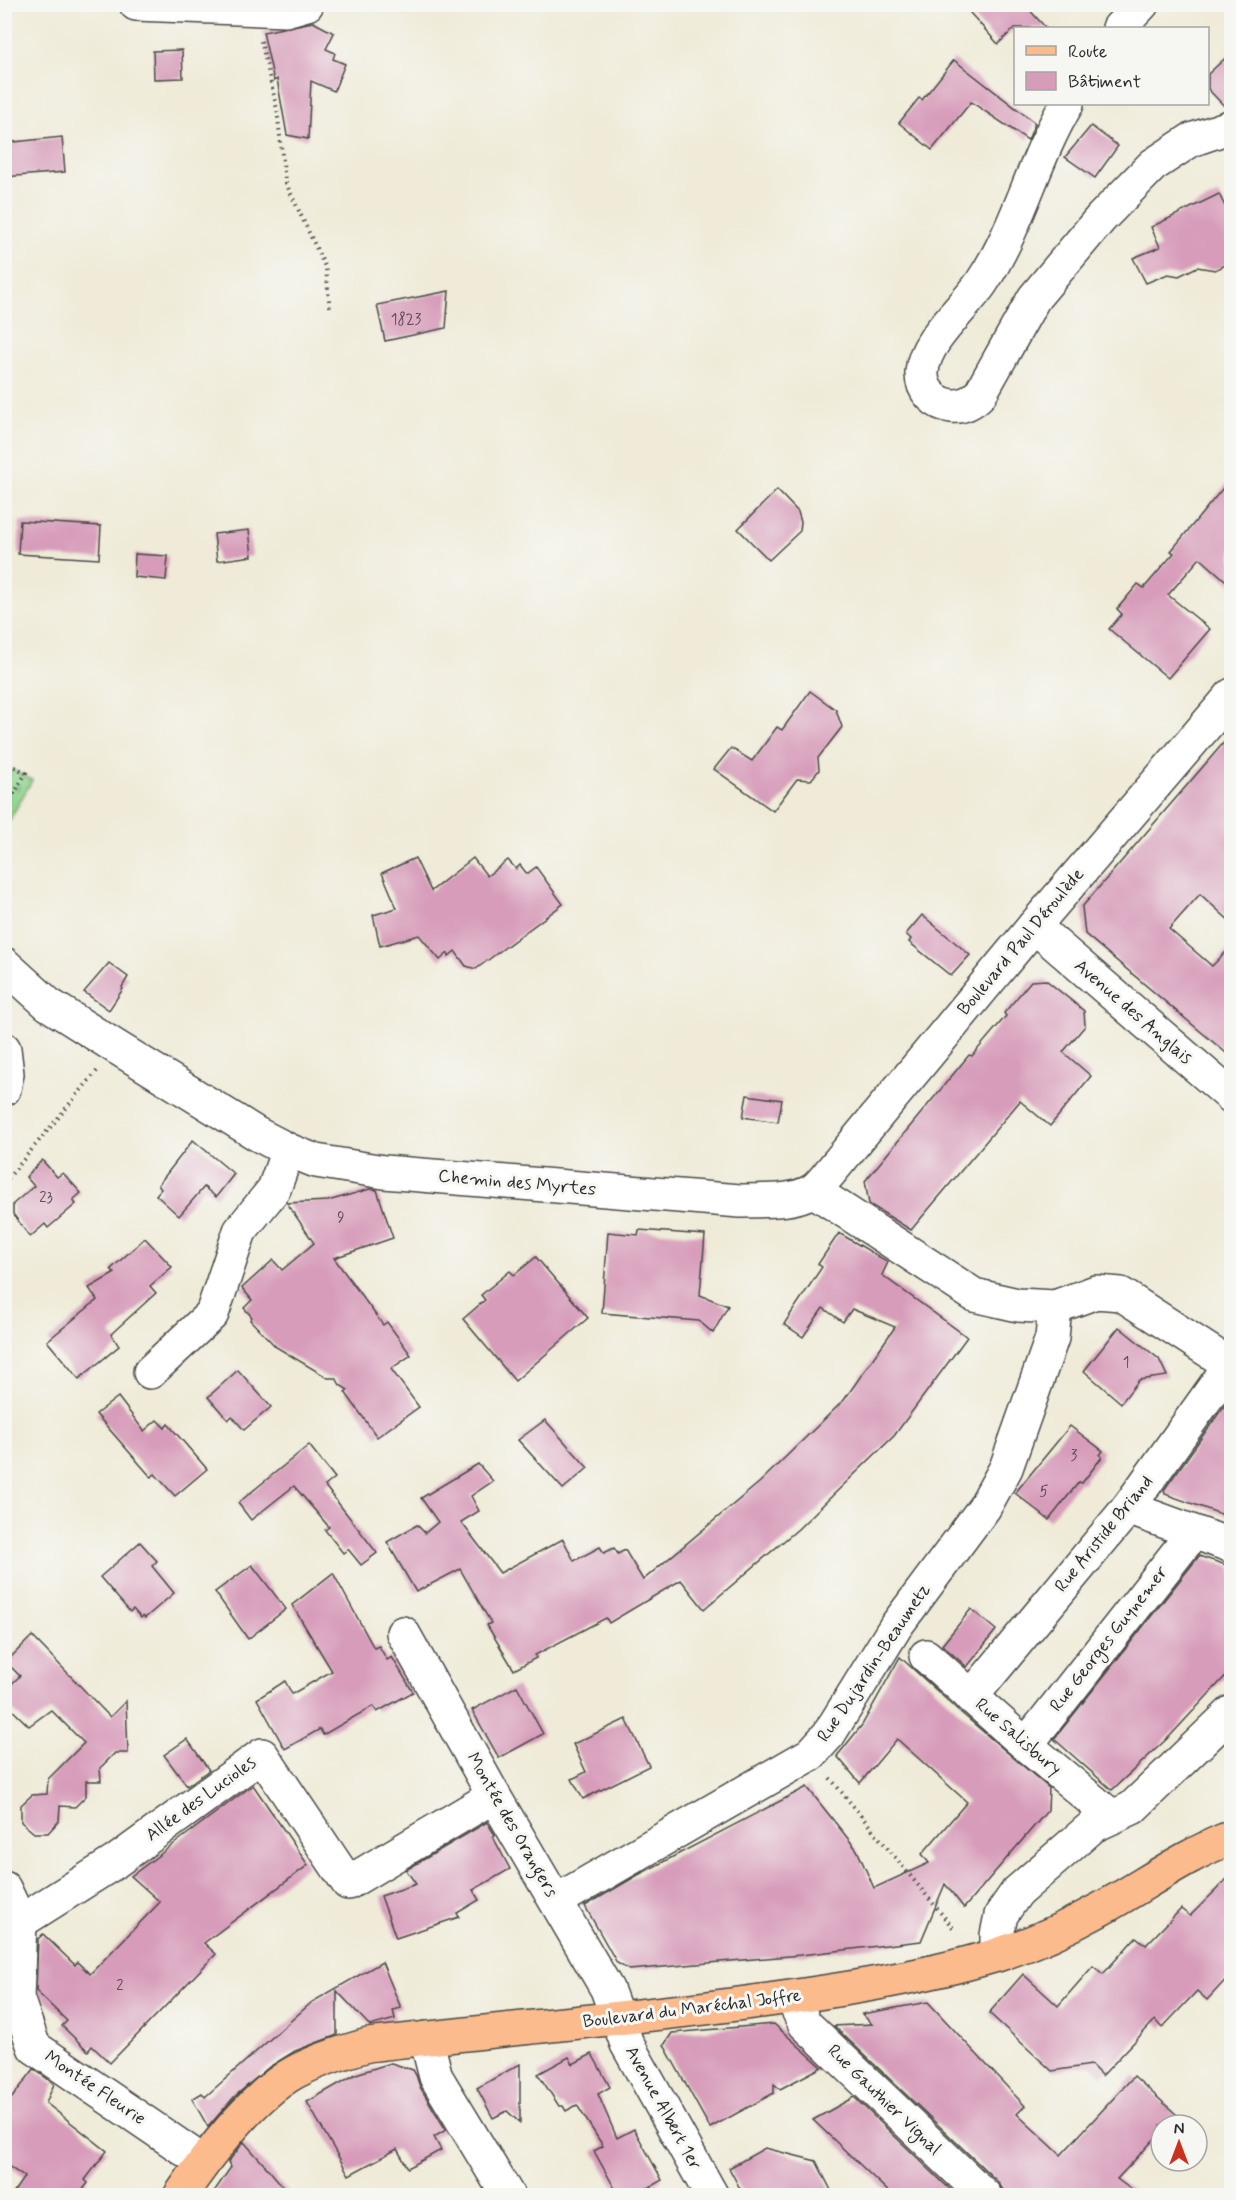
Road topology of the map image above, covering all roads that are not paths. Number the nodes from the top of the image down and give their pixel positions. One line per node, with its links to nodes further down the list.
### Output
1 (136, 4): 4 (street)
2 (307, 4): 4 (street)
3 (1142, 4): 5 (street)
4 (216, 6)
5 (1120, 27)
6 (1067, 105): 7 (street)
7 (1232, 126)
8 (1232, 695): 9 (street, Boulevard Paul Déroulède)
9 (1034, 926): 13 (street, Avenue des Anglais); 15 (street, Boulevard Paul Déroulède)
10 (4, 964): 14 (street, Chemin des Myrtes)
11 (4, 1049): 12 (street)
12 (4, 1089)
13 (1232, 1097)
14 (288, 1150): 15 (street, Chemin des Myrtes); 18 (street)
15 (814, 1191): 16 (street)
16 (1055, 1307): 17 (street); 31 (street, Rue Dujardin-Beaumetz)
17 (1231, 1366): 19 (street, Rue Aristide Briand)
18 (150, 1372)
19 (1128, 1508): 20 (street); 24 (street, Rue Aristide Briand)
20 (1192, 1533): 21 (street); 26 (street, Rue Georges Guynemer)
21 (1232, 1546)
22 (403, 1633): 27 (street, Montée des Orangers)
23 (926, 1656): 24 (street, Rue Salisbury)
24 (971, 1696): 26 (street, Rue Salisbury)
25 (1232, 1712): 28 (street)
26 (1026, 1745): 28 (street, Rue Salisbury)
27 (494, 1796): 31 (street, Montée des Orangers); 32 (street, Allée des Lucioles)
28 (1112, 1816): 33 (street)
29 (1232, 1837): 33 (main road, Boulevard du Maréchal Joffre)
30 (4, 1888): 32 (street, Montée Fleurie)
31 (556, 1901): 35 (street, Montée des Orangers)
32 (20, 1922): 37 (street, Montée Fleurie)
33 (997, 1954): 34 (main road, Boulevard du Maréchal Joffre)
34 (792, 1998): 35 (main road, Boulevard du Maréchal Joffre); 41 (street, Rue Gauthier Vignal)
35 (618, 2018): 36 (main road, Boulevard du Maréchal Joffre); 40 (street, Avenue Albert 1er)
36 (426, 2038): 37 (main road, Boulevard du Maréchal Joffre); 39 (street)
37 (203, 2162): 38 (main road, Boulevard du Maréchal Joffre)
38 (180, 2196)
39 (508, 2196)
40 (711, 2196)
41 (985, 2196)

